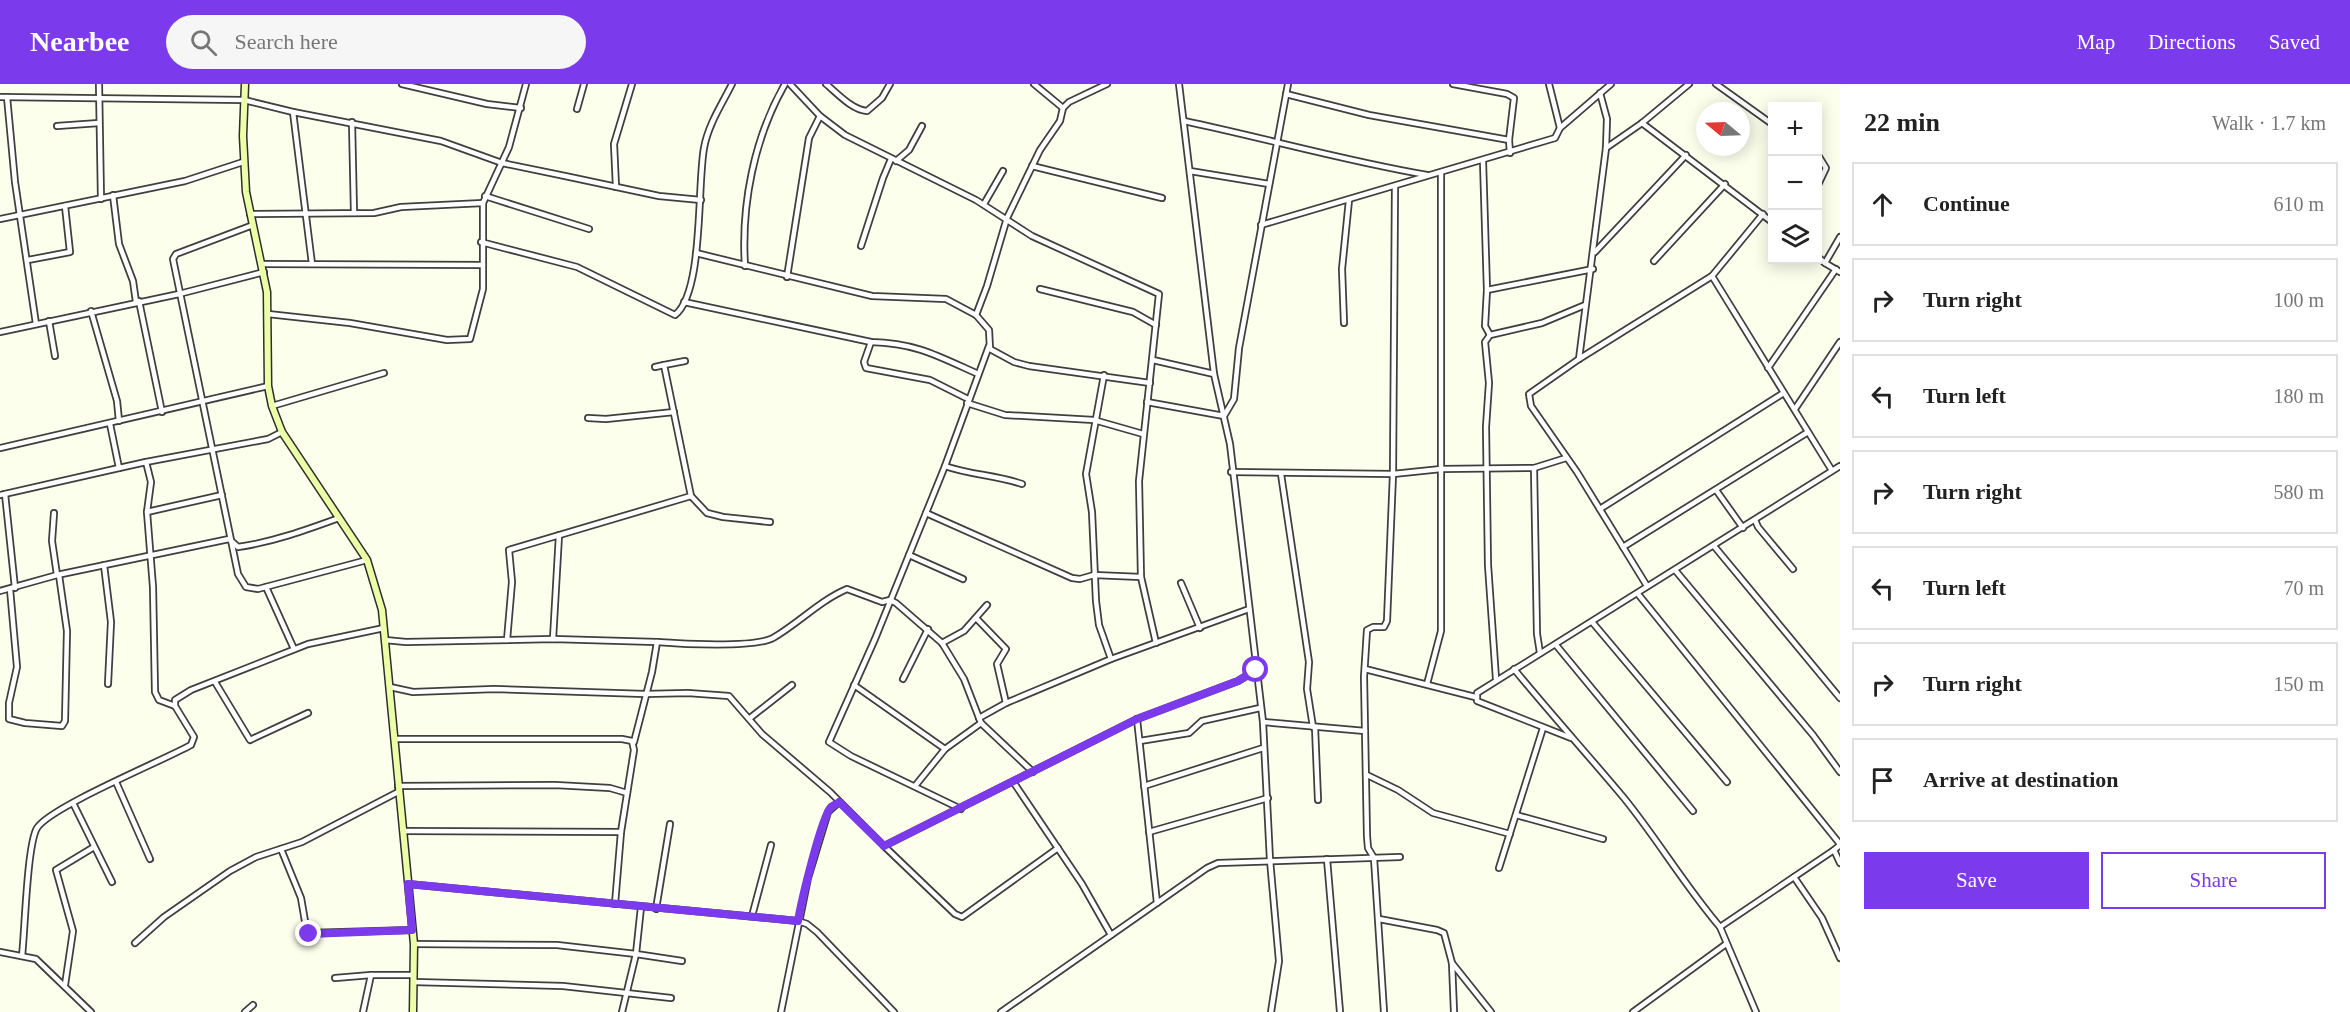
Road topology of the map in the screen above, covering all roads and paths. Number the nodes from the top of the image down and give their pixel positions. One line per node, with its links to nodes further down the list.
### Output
1 (99, 84): 25 (street)
2 (244, 84): 26 (street)
3 (402, 84): 27 (street)
4 (526, 84): 27 (street)
5 (584, 84): 29 (street)
6 (632, 84): 59 (street)
7 (732, 84): 64 (street)
8 (785, 84): 92 (street)
9 (790, 84): 31 (street)
10 (890, 84): 20 (street)
11 (1034, 84): 28 (street)
12 (1107, 84): 28 (street)
13 (1179, 84): 33 (street)
14 (1288, 84): 22 (street)
15 (1453, 84): 41 (street)
16 (1549, 84): 39 (street)
17 (1611, 84): 21 (street)
18 (1689, 84): 36 (street)
19 (1716, 84): 32 (street)
20 (829, 85)
21 (1600, 93): 39 (street); 42 (street)
22 (1286, 94): 40 (street); 41 (street)
23 (0, 97): 24 (street)
24 (7, 97): 25 (street); 73 (street)
25 (99, 98): 26 (street); 35 (street)
26 (244, 100): 30 (street); 47 (street)
27 (521, 108): 49 (street)
28 (1063, 108): 50 (street)
29 (576, 109)
30 (293, 112): 34 (street); 71 (street)
31 (820, 116): 45 (street); 97 (street)
32 (1768, 120)
33 (1184, 121): 40 (street); 52 (street)
34 (352, 122): 49 (street); 69 (street)
35 (99, 123): 37 (street); 63 (street)
36 (1642, 123): 42 (street); 44 (street)
37 (57, 126)
38 (922, 126): 45 (street)
39 (1560, 128): 43 (street)
40 (1277, 141): 54 (street); 56 (street)
41 (1509, 141): 43 (street)
42 (1606, 148): 83 (street)
43 (1510, 153): 46 (street)
44 (1686, 155): 57 (street); 83 (street)
45 (894, 160): 67 (street); 82 (street)
46 (1483, 161): 53 (street); 99 (street)
47 (243, 162): 60 (street); 70 (street)
48 (1822, 162): 55 (street)
49 (502, 163): 59 (street); 61 (street)
50 (1032, 166): 62 (street); 74 (street)
51 (1003, 171): 67 (street)
52 (1191, 171): 56 (street); 125 (street)
53 (1441, 173): 54 (street); 155 (street)
54 (1430, 176): 58 (street)
55 (1822, 176)
56 (1269, 184): 78 (street)
57 (1725, 184): 72 (street); 87 (street)
58 (1395, 186): 65 (street); 158 (street)
59 (616, 187): 64 (street)
60 (113, 195): 63 (street); 101 (street)
61 (485, 196): 66 (street); 79 (street)
62 (1162, 198)
63 (101, 199): 68 (street)
64 (701, 200): 84 (street)
65 (1348, 200): 78 (street); 108 (street)
66 (483, 203): 69 (street); 81 (street)
67 (984, 204): 74 (street)
68 (65, 206): 73 (street); 85 (street)
69 (354, 213): 71 (street)
70 (250, 214): 71 (street); 77 (street)
71 (306, 214): 90 (street)
72 (1763, 214): 75 (street); 96 (street)
73 (20, 216): 76 (street); 85 (street)
74 (1006, 218): 106 (street); 110 (street)
75 (1768, 218)
76 (0, 219)
77 (253, 225): 89 (street); 100 (street)
78 (1261, 225): 137 (street)
79 (589, 229)
80 (1840, 237): 88 (street)
81 (481, 242): 91 (street); 102 (street)
82 (861, 246)
83 (1595, 252): 93 (street)
84 (696, 253): 92 (street); 102 (street)
85 (28, 260): 109 (street)
86 (1822, 260): 88 (street)
87 (1654, 261)
88 (1825, 263): 94 (street)
89 (262, 264): 90 (street); 95 (street)
90 (312, 264): 91 (street)
91 (483, 265): 105 (street)
92 (745, 266): 97 (street)
93 (1593, 269): 99 (street); 103 (street)
94 (1838, 271): 122 (street)
95 (264, 272): 100 (street); 105 (street)
96 (1712, 276): 117 (street); 122 (street)
97 (787, 277): 106 (street)
98 (1040, 290): 110 (street)
99 (1487, 290): 112 (street)
100 (179, 294): 101 (street); 130 (street)
101 (137, 301): 104 (street); 135 (street)
102 (684, 302): 113 (street)
103 (1585, 305): 112 (street); 117 (street)
104 (91, 312): 107 (street); 140 (street)
105 (268, 314): 128 (street)
106 (976, 315): 115 (street)
107 (49, 321): 109 (street); 116 (street)
108 (1344, 322)
109 (36, 324): 111 (street)
110 (1156, 325): 118 (street)
111 (0, 332)
112 (1490, 335): 152 (street)
113 (871, 342): 124 (street); 131 (street)
114 (1840, 342): 134 (street)
115 (989, 346): 124 (street); 126 (street)
116 (55, 356)
117 (1579, 358): 147 (street)
118 (1153, 360): 125 (street); 127 (street)
119 (685, 361): 120 (street)
120 (664, 365): 121 (street); 136 (street)
121 (655, 367)
122 (1768, 368): 129 (street)
123 (384, 373): 133 (street)
124 (978, 374): 131 (street)
125 (1214, 374): 137 (street)
126 (1104, 375): 127 (street); 139 (street)
127 (1150, 383): 132 (street)
128 (268, 386): 130 (street); 133 (street)
129 (1782, 394): 134 (street); 164 (street)
130 (203, 400): 135 (street); 146 (street)
131 (968, 401): 139 (street); 149 (street)
132 (1147, 402): 137 (street); 144 (street)
133 (272, 406): 142 (street)
134 (1795, 410): 143 (street)
135 (162, 412): 140 (street)
136 (674, 412): 138 (street); 163 (street)
137 (1224, 416): 156 (street)
138 (588, 418)
139 (1094, 420): 144 (street); 183 (street)
140 (119, 421): 141 (street)
141 (110, 424): 145 (street); 151 (street)
142 (282, 432): 146 (street); 168 (street)
143 (1808, 432): 154 (street); 160 (street)
144 (1143, 434): 184 (street)
145 (0, 448)
146 (213, 448): 148 (street); 162 (street)
147 (1566, 459): 153 (street); 164 (street)
148 (146, 462): 151 (street); 165 (street)
149 (945, 466): 159 (street); 167 (street)
150 (1840, 466): 154 (street)
151 (118, 468): 161 (street)
152 (1486, 468): 153 (street); 155 (street); 214 (street)
153 (1534, 468): 208 (street)
154 (1831, 469): 169 (street)
155 (1441, 470): 158 (street); 217 (street)
156 (1231, 472): 157 (street); 194 (street)
157 (1281, 474): 158 (street); 234 (street)
158 (1394, 474): 210 (street)
159 (1022, 484)
160 (1716, 490): 171 (street); 175 (street)
161 (3, 494): 189 (street)
162 (222, 495): 165 (street); 173 (street)
163 (691, 496): 170 (street); 172 (street)
164 (1600, 509): 175 (street)
165 (147, 512): 177 (street)
166 (54, 513): 182 (street)
167 (926, 513): 176 (street); 183 (street)
168 (339, 518): 173 (street); 178 (street)
169 (1755, 520): 171 (street); 180 (street)
170 (770, 522)
171 (1743, 528): 174 (street)
172 (559, 535): 200 (street); 202 (street)
173 (229, 539): 177 (street); 188 (street)
174 (1714, 546): 181 (street); 223 (street)
175 (1623, 547): 187 (street)
176 (909, 555): 185 (street); 192 (street)
177 (149, 556): 179 (street); 225 (street)
178 (367, 560): 188 (street); 197 (street)
179 (104, 565): 182 (street); 216 (street)
180 (1793, 569)
181 (1675, 570): 187 (street); 244 (street)
182 (58, 575): 189 (street); 229 (street)
183 (1094, 575): 184 (street); 209 (street)
184 (1141, 577): 205 (street)
185 (963, 579)
186 (1181, 583): 198 (street)
187 (1647, 586): 191 (street)
188 (266, 587): 207 (street)
189 (13, 588): 190 (street); 229 (street)
190 (0, 591)
191 (1638, 594): 196 (street); 266 (street)
192 (890, 600): 199 (street); 203 (street); 219 (street)
193 (987, 605): 195 (street)
194 (1249, 609): 198 (street); 212 (street)
195 (976, 618): 204 (street); 224 (street)
196 (1593, 623): 206 (street); 247 (street)
197 (384, 628): 201 (street); 207 (street)
198 (1200, 628): 205 (street)
199 (928, 629): 204 (street); 213 (street)
200 (553, 639): 202 (street); 203 (street)
201 (385, 640): 202 (street); 220 (street)
202 (507, 640)
203 (657, 642): 221 (street)
204 (942, 643): 232 (street)
205 (1156, 643): 209 (street)
206 (1556, 645): 208 (street); 258 (street)
207 (294, 649): 215 (street)
208 (1540, 653): 211 (street)
209 (1111, 660): 224 (street)
210 (1365, 669): 217 (street); 236 (street)
211 (1514, 669): 214 (street); 237 (street)
212 (1256, 670): 226 (street); 230 (street)
213 (903, 679)
214 (1496, 680): 222 (street)
215 (214, 682): 225 (street); 227 (street)
216 (108, 684)
217 (1427, 684): 222 (street)
218 (792, 685): 228 (street)
219 (854, 685): 242 (street); 249 (street)
220 (390, 687): 221 (street); 238 (street)
221 (645, 694): 228 (street); 240 (street)
222 (1475, 697): 235 (street)
223 (1840, 698)
224 (1006, 703): 232 (street)
225 (175, 706): 246 (street)
226 (1260, 708): 233 (street); 239 (street)
227 (308, 713)
228 (750, 718): 255 (street)
229 (9, 719): 231 (street)
230 (1137, 719): 239 (street); 243 (street)
231 (1, 720)
232 (980, 720): 242 (street); 243 (street)
233 (1263, 722): 234 (street); 241 (street)
234 (1314, 727): 236 (street); 254 (street)
235 (1544, 728): 237 (street); 259 (street)
236 (1365, 731): 245 (street)
237 (1570, 738): 290 (street)
238 (394, 739): 240 (street); 251 (street)
239 (1140, 741): 250 (street)
240 (634, 742): 252 (street)
241 (1263, 748): 250 (street); 253 (street)
242 (945, 749): 249 (street)
243 (1032, 772): 248 (street)
244 (1840, 772)
245 (1367, 775): 264 (street); 274 (street)
246 (116, 782): 256 (street); 275 (street)
247 (1727, 782)
248 (1014, 783): 257 (street); 270 (street)
249 (915, 786): 257 (street)
250 (1144, 786): 263 (street)
251 (398, 789): 252 (street); 261 (street); 271 (street)
252 (627, 793): 262 (street)
253 (1268, 798): 263 (street); 277 (street)
254 (1318, 800)
255 (839, 802): 268 (street); 289 (street)
256 (73, 803): 269 (street); 298 (street)
257 (961, 808): 268 (street)
258 (1693, 811)
259 (1516, 815): 264 (street); 265 (street)
260 (670, 824): 286 (street)
261 (403, 831): 262 (street); 282 (street)
262 (621, 832): 284 (street)
263 (1149, 832): 283 (street)
264 (1510, 834): 279 (street)
265 (1603, 839)
266 (1840, 844): 272 (street)
267 (771, 845): 287 (street)
268 (884, 846): 270 (street)
269 (94, 847): 281 (street); 306 (street)
270 (1058, 848): 292 (street)
271 (281, 849): 291 (street); 293 (street)
272 (1834, 850): 278 (street); 280 (street)
273 (1400, 857): 274 (street)
274 (1374, 858): 276 (street); 288 (street)
275 (150, 859)
276 (1327, 859): 277 (street); 319 (street)
277 (1270, 860): 283 (street); 318 (street)
278 (1840, 863)
279 (1499, 868)
280 (1794, 877): 290 (street); 299 (street)
281 (112, 882)
282 (408, 884): 284 (street); 291 (street)
283 (1157, 903): 292 (street)
284 (615, 904): 285 (street)
285 (642, 907): 286 (street); 297 (street)
286 (656, 909): 287 (street)
287 (752, 916): 289 (street)
288 (1379, 919): 301 (street); 320 (street)
289 (798, 921): 315 (street); 316 (street)
290 (1719, 927): 295 (street)
291 (412, 930): 294 (street)
292 (1112, 935): 317 (street)
293 (135, 943)
294 (414, 944): 297 (street); 303 (street)
295 (1726, 944): 323 (street); 324 (street)
296 (0, 952): 298 (street)
297 (636, 954): 300 (street); 307 (street)
298 (22, 956): 306 (street)
299 (1840, 958)
300 (682, 961)
301 (1452, 963): 321 (street); 322 (street)
302 (371, 975): 303 (street); 304 (street); 312 (street)
303 (414, 975): 305 (street)
304 (335, 978)
305 (414, 982): 307 (street); 313 (street)
306 (65, 985): 310 (street)
307 (625, 993): 308 (street); 314 (street)
308 (671, 998)
309 (254, 1005): 311 (street)
310 (91, 1012)
311 (245, 1012)
312 (363, 1012)
313 (413, 1012)
314 (622, 1012)
315 (781, 1012)
316 (894, 1012)
317 (1001, 1012)
318 (1271, 1012)
319 (1340, 1012)
320 (1384, 1012)
321 (1454, 1012)
322 (1491, 1012)
323 (1633, 1012)
324 (1756, 1012)

